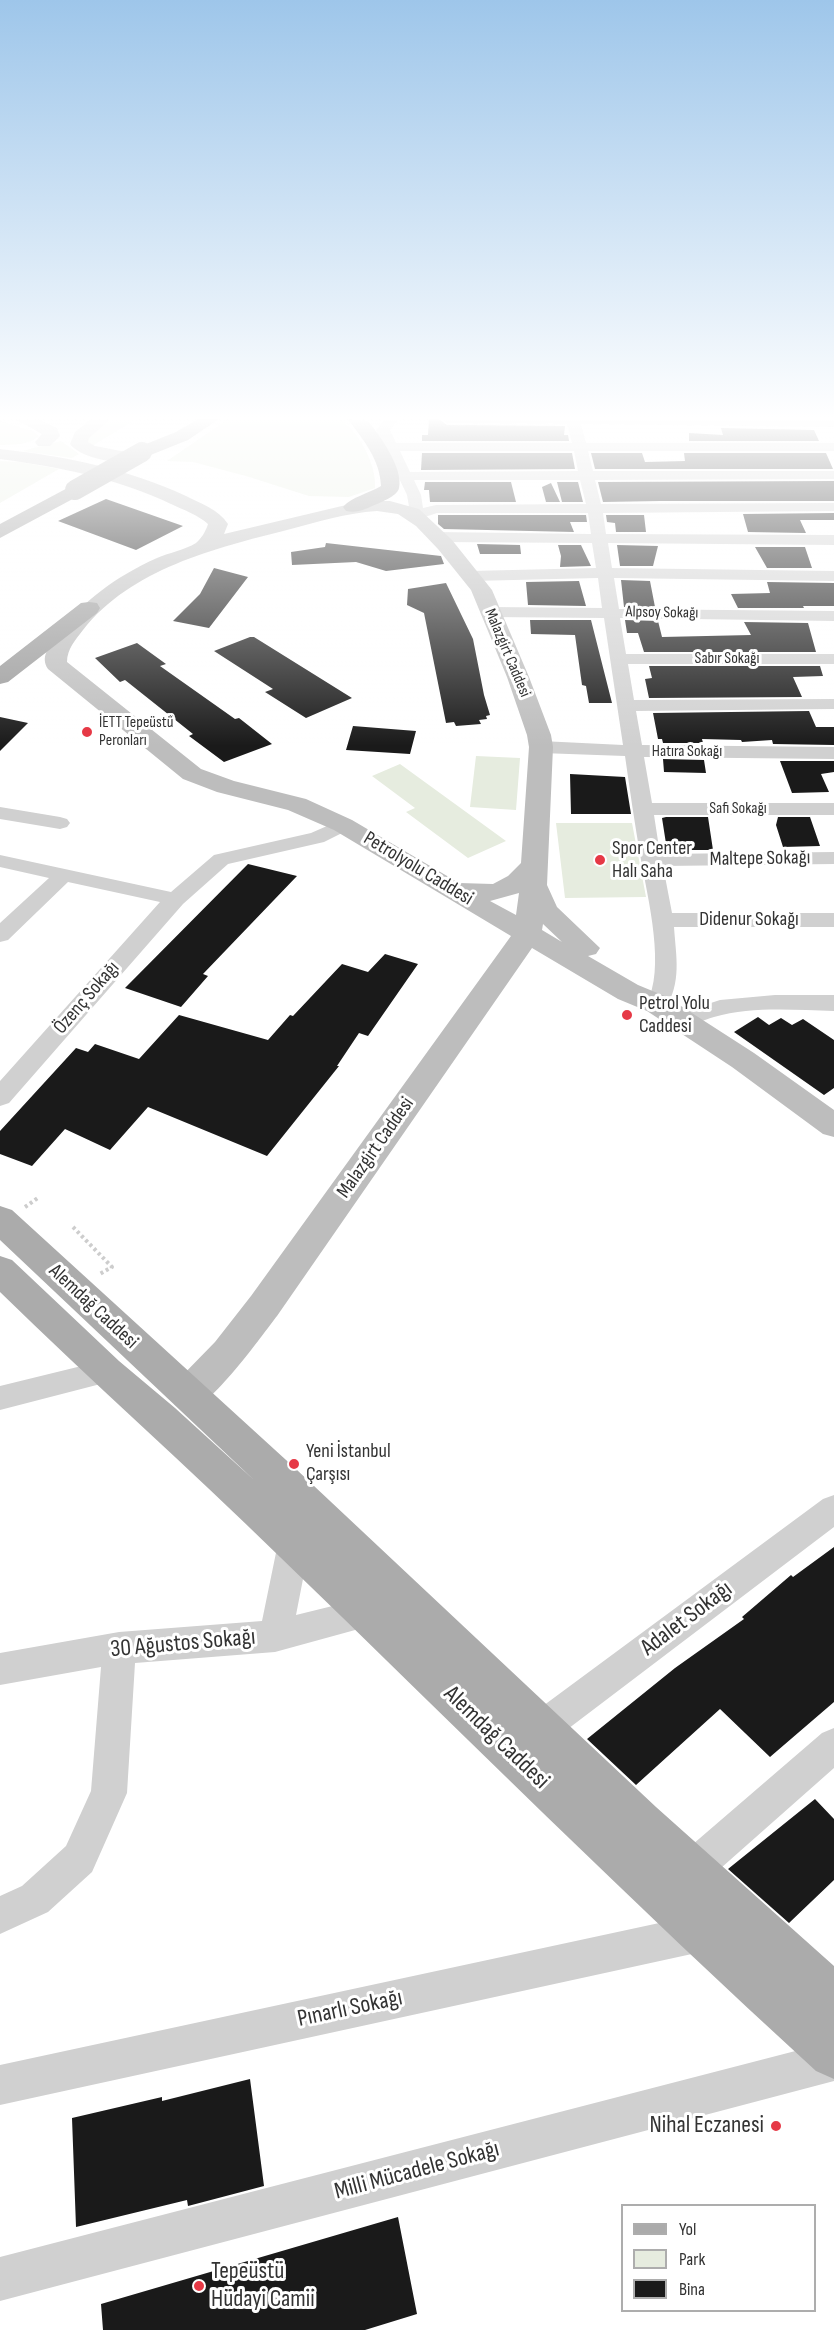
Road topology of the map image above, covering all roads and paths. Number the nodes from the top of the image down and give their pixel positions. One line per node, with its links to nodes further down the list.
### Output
1 (217, 528): 8 (main road)
2 (269, 528): 8 (main road)
3 (431, 528): 5 (main road, Malazgirt Caddesi)
4 (597, 528): 6 (street)
5 (437, 537): 6 (street); 10 (main road, Malazgirt Caddesi)
6 (598, 540): 7 (street); 9 (street)
7 (834, 540)
8 (204, 546): 12 (main road)
9 (605, 573): 10 (street); 11 (street); 14 (street)
10 (471, 576): 13 (main road, Malazgirt Caddesi)
11 (834, 576)
12 (89, 608): 18 (highway); 28 (main road, Petrolyolu Caddesi)
13 (491, 612): 14 (street, Alpsoy Sokağı); 21 (main road, Malazgirt Caddesi)
14 (611, 612): 15 (street, Alpsoy Sokağı); 16 (street)
15 (834, 616)
16 (620, 659): 17 (street, Sabır Sokağı); 20 (street)
17 (834, 659)
18 (0, 677)
19 (834, 704): 20 (street)
20 (627, 706): 22 (street)
21 (541, 747): 22 (street, Hatıra Sokağı); 32 (main road, Malazgirt Caddesi)
22 (634, 751): 23 (street, Hatıra Sokağı); 25 (street)
23 (834, 753)
24 (834, 808): 25 (street, Safi Sokağı)
25 (643, 809): 30 (street)
26 (0, 813): 27 (street)
27 (60, 823)
28 (343, 825): 34 (main road, Petrolyolu Caddesi); 35 (street, Özenç Sokağı)
29 (834, 858): 30 (street, Maltepe Sokağı)
30 (651, 860): 36 (street)
31 (0, 861): 33 (street)
32 (534, 874): 34 (main road); 39 (main road, Malazgirt Caddesi); 40 (main road, Malazgirt Caddesi)
33 (64, 875): 35 (street); 38 (street)
34 (451, 890): 39 (main road, Petrolyolu Caddesi)
35 (175, 899): 43 (street, Özenç Sokağı)
36 (663, 920): 37 (street, Didenur Sokağı); 42 (street)
37 (834, 920)
38 (0, 935)
39 (520, 945): 40 (main road); 51 (main road, Malazgirt Caddesi)
40 (580, 955): 42 (main road)
41 (834, 1003): 42 (street)
42 (670, 1012): 44 (main road)
43 (0, 1097)
44 (834, 1126)
45 (0, 1219): 51 (main road, Alemdağ Caddesi)
46 (73, 1227): 47 (path)
47 (98, 1255)
48 (0, 1270): 49 (main road, Alemdağ Caddesi)
49 (106, 1372): 50 (street); 51 (main road, Alemdağ Caddesi)
50 (0, 1398)
51 (175, 1407): 53 (main road, Alemdağ Caddesi); 58 (main road, Alemdağ Caddesi)
52 (834, 1509): 58 (street, Adalet Sokağı)
53 (294, 1544): 54 (main road, Alemdağ Caddesi); 55 (street)
54 (365, 1613): 55 (street, 30 Ağustos Sokağı); 62 (main road, Alemdağ Caddesi)
55 (275, 1636): 56 (street, 30 Ağustos Sokağı)
56 (119, 1648): 57 (street, 30 Ağustos Sokağı); 61 (street)
57 (0, 1669)
58 (540, 1729): 60 (main road, Alemdağ Caddesi)
59 (834, 1745): 60 (street)
60 (691, 1870): 63 (main road, Alemdağ Caddesi)
61 (0, 1915)
62 (701, 1933): 64 (main road, Alemdağ Caddesi); 66 (street, Pınarlı Sokağı)
63 (834, 1999)
64 (834, 2053)
65 (834, 2061): 67 (street, Milli Mücadele Sokağı)
66 (0, 2085)
67 (0, 2279)

